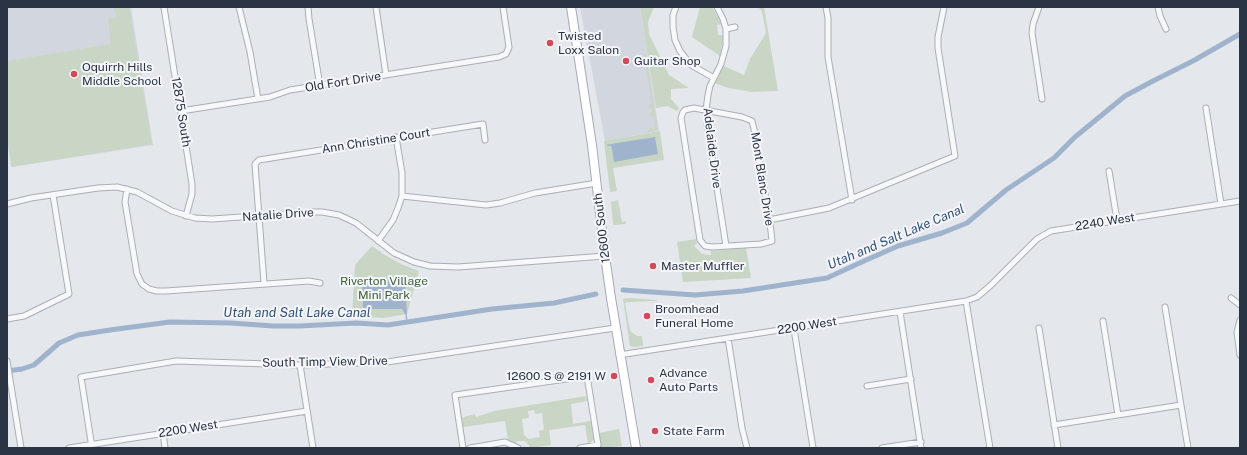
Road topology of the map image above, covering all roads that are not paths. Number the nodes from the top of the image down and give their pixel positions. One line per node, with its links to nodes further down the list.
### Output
1 (164, 7): 23 (street, 12875 South)
2 (239, 7): 19 (street)
3 (308, 7): 18 (street)
4 (376, 7): 16 (street)
5 (503, 7): 16 (street, Old Fort Drive)
6 (571, 7): 27 (main road, 12600 South)
7 (676, 7): 17 (street)
8 (717, 7): 15 (street, Adelaide Drive)
9 (826, 7): 31 (street)
10 (944, 7): 31 (street)
11 (1039, 7): 20 (street)
12 (1158, 7): 14 (street)
13 (735, 27): 15 (street)
14 (1166, 28)
15 (726, 29): 17 (street, Adelaide Drive)
16 (386, 75): 18 (street, Old Fort Drive)
17 (714, 78): 22 (street, Adelaide Drive)
18 (320, 86): 19 (street, Old Fort Drive)
19 (258, 99): 23 (street, Old Fort Drive)
20 (1042, 99)
21 (1206, 108): 34 (street)
22 (706, 110): 37 (street, Mont Blanc Drive); 40 (street, Adelaide Drive); 40 (street, Mont Blanc Drive)
23 (181, 111): 35 (street, 12875 South)
24 (396, 137): 25 (street, Ann Christine Court); 30 (street); 36 (street, Ann Christine Court)
25 (485, 140)
26 (1109, 171): 38 (street)
27 (596, 183): 30 (street); 41 (main road, 12600 South)
28 (127, 189): 29 (street, Natalie Drive); 35 (street, Natalie Drive); 43 (street)
29 (54, 195): 33 (street, Natalie Drive); 50 (street)
30 (402, 196): 39 (street)
31 (852, 200): 37 (street)
32 (1240, 201): 34 (street, 2240 West)
33 (7, 204)
34 (1221, 204): 38 (street, 2240 West)
35 (186, 216): 36 (street, Natalie Drive)
36 (259, 216): 39 (street, Natalie Drive); 43 (street)
37 (769, 220): 40 (street, Mont Blanc Drive)
38 (1117, 220): 44 (street, 2240 West)
39 (378, 240): 41 (street, Natalie Drive)
40 (726, 246)
41 (605, 256): 53 (main road, 12600 South)
42 (320, 283): 43 (street)
43 (264, 284)
44 (990, 286): 46 (street, 2200 West)
45 (1231, 298): 47 (street)
46 (966, 301): 49 (street, 2200 West); 82 (street)
47 (1240, 305)
48 (1165, 307): 63 (street)
49 (900, 312): 55 (street, 2200 West); 61 (street)
50 (7, 319)
51 (1240, 320): 57 (street)
52 (1103, 321): 65 (street)
53 (615, 328): 58 (main road, 12600 South); 60 (street, South Timp View Drive)
54 (1039, 328): 66 (street)
55 (794, 329): 56 (street, 2200 West); 80 (street)
56 (728, 338): 58 (street, 2200 West); 79 (street)
57 (1240, 355)
58 (619, 356): 78 (main road, 12600 South)
59 (7, 364): 70 (street)
60 (300, 365): 64 (street); 69 (street, South Timp View Drive)
61 (911, 379): 62 (street); 68 (street)
62 (867, 386)
63 (1181, 405): 65 (street); 84 (street)
64 (307, 411): 67 (street, 2200 West); 73 (street)
65 (1118, 415): 66 (street)
66 (1054, 425): 83 (street)
67 (162, 433): 69 (street, 2200 West); 72 (street)
68 (921, 445): 81 (street)
69 (92, 446): 71 (street, 2200 West)
70 (21, 448)
71 (69, 448)
72 (165, 448)
73 (313, 448)
74 (463, 448): 77 (street)
75 (470, 448): 76 (street)
76 (518, 448)
77 (580, 448)
78 (636, 448)
79 (747, 448)
80 (813, 448)
81 (882, 448)
82 (990, 448)
83 (1058, 448)
84 (1188, 448)

